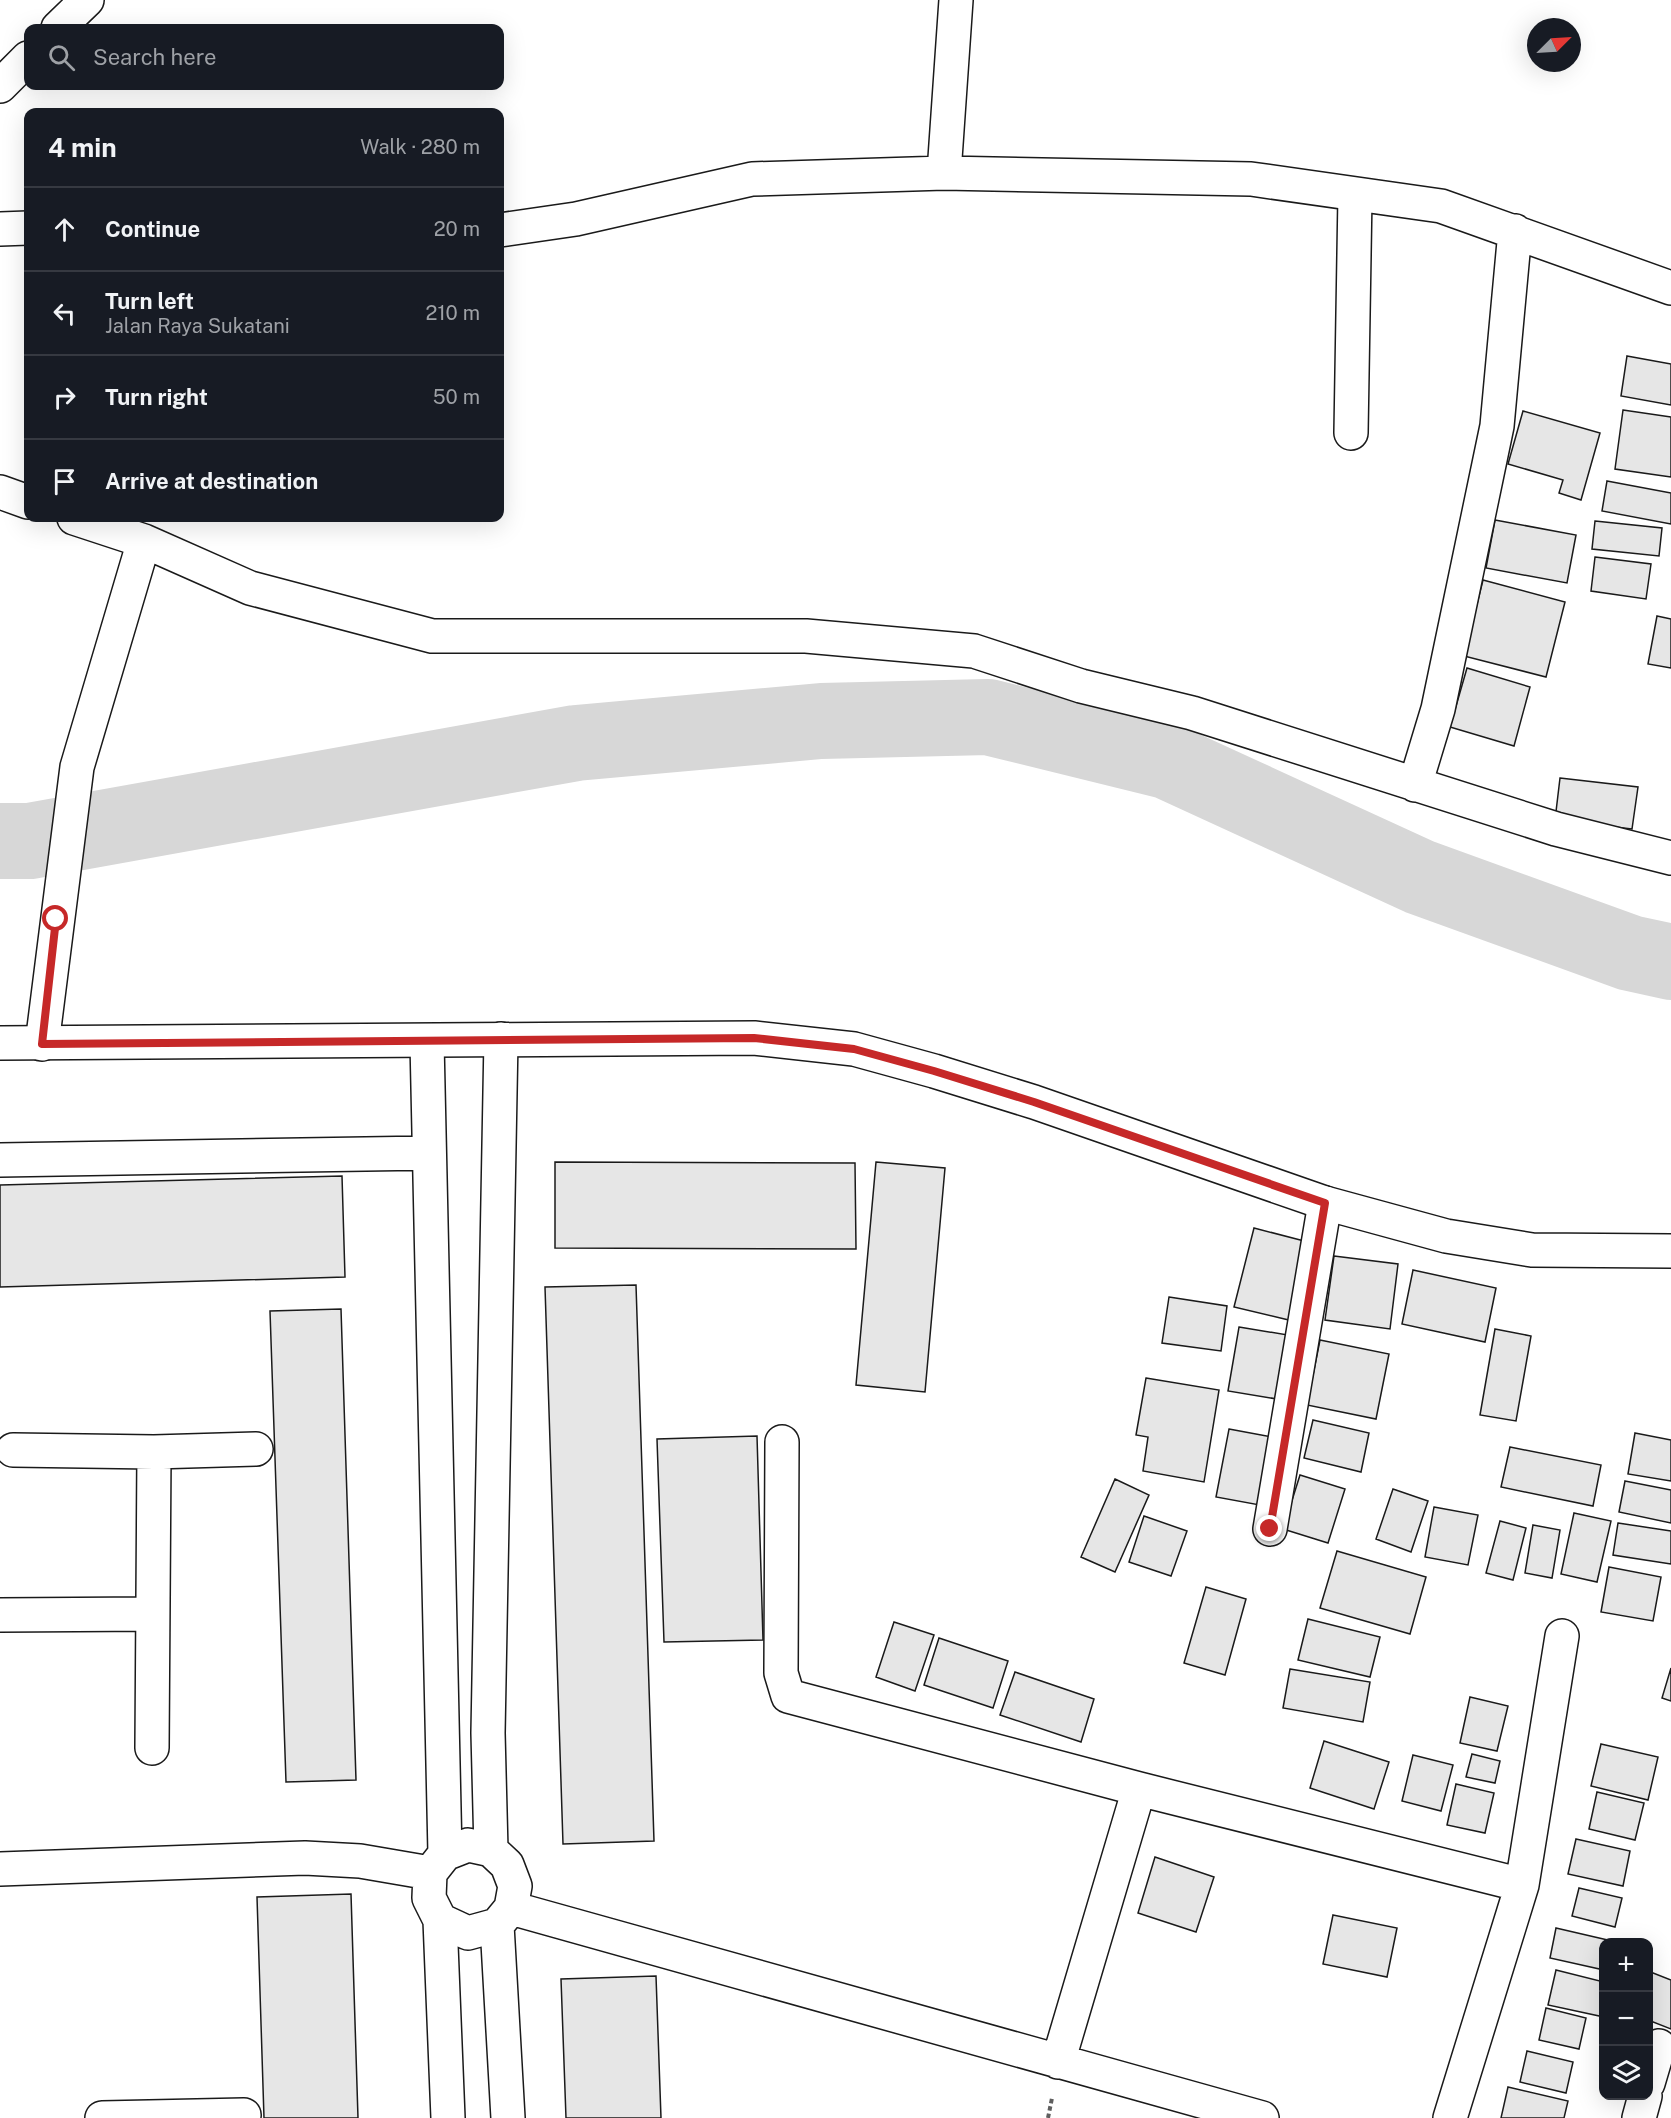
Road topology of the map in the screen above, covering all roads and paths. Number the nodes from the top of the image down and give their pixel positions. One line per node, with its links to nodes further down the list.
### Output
1 (87, 0): 3 (street)
2 (956, 0): 6 (street)
3 (62, 24)
4 (24, 62): 5 (street)
5 (0, 86)
6 (944, 173): 7 (street); 10 (street)
7 (1355, 195): 11 (street); 13 (street)
8 (24, 228): 9 (street)
9 (0, 229)
10 (504, 229)
11 (1515, 231): 12 (street); 18 (street)
12 (1671, 288)
13 (1351, 433)
14 (0, 492): 15 (street)
15 (24, 501)
16 (86, 522): 17 (street)
17 (144, 541): 18 (street); 23 (street)
18 (1415, 785): 19 (street)
19 (1671, 858)
20 (501, 1039): 21 (street); 26 (street); 38 (street)
21 (427, 1042): 23 (street); 24 (street)
22 (0, 1043): 23 (street)
23 (42, 1044)
24 (429, 1153): 25 (street); 39 (street)
25 (0, 1160)
26 (1325, 1203): 27 (street); 32 (street)
27 (1671, 1251)
28 (782, 1442): 37 (street)
29 (256, 1449): 31 (street)
30 (13, 1450): 31 (street)
31 (154, 1452): 33 (street)
32 (1270, 1529)
33 (152, 1614): 34 (street); 36 (street)
34 (0, 1615)
35 (1562, 1636): 41 (street)
36 (152, 1749)
37 (1139, 1789): 41 (street); 45 (street)
38 (490, 1850): 39 (street); 42 (street)
39 (438, 1864): 40 (street); 43 (street)
40 (0, 1869)
41 (1522, 1885): 53 (street)
42 (504, 1916): 43 (street); 45 (street); 51 (street)
43 (440, 1920): 50 (street)
44 (1659, 2046): 46 (street)
45 (1058, 2062): 52 (street)
46 (1653, 2066)
47 (1644, 2100): 54 (street)
48 (244, 2115): 49 (street)
49 (102, 2118)
50 (448, 2118)
51 (508, 2118)
52 (1262, 2118)
53 (1450, 2118)
54 (1639, 2118)

